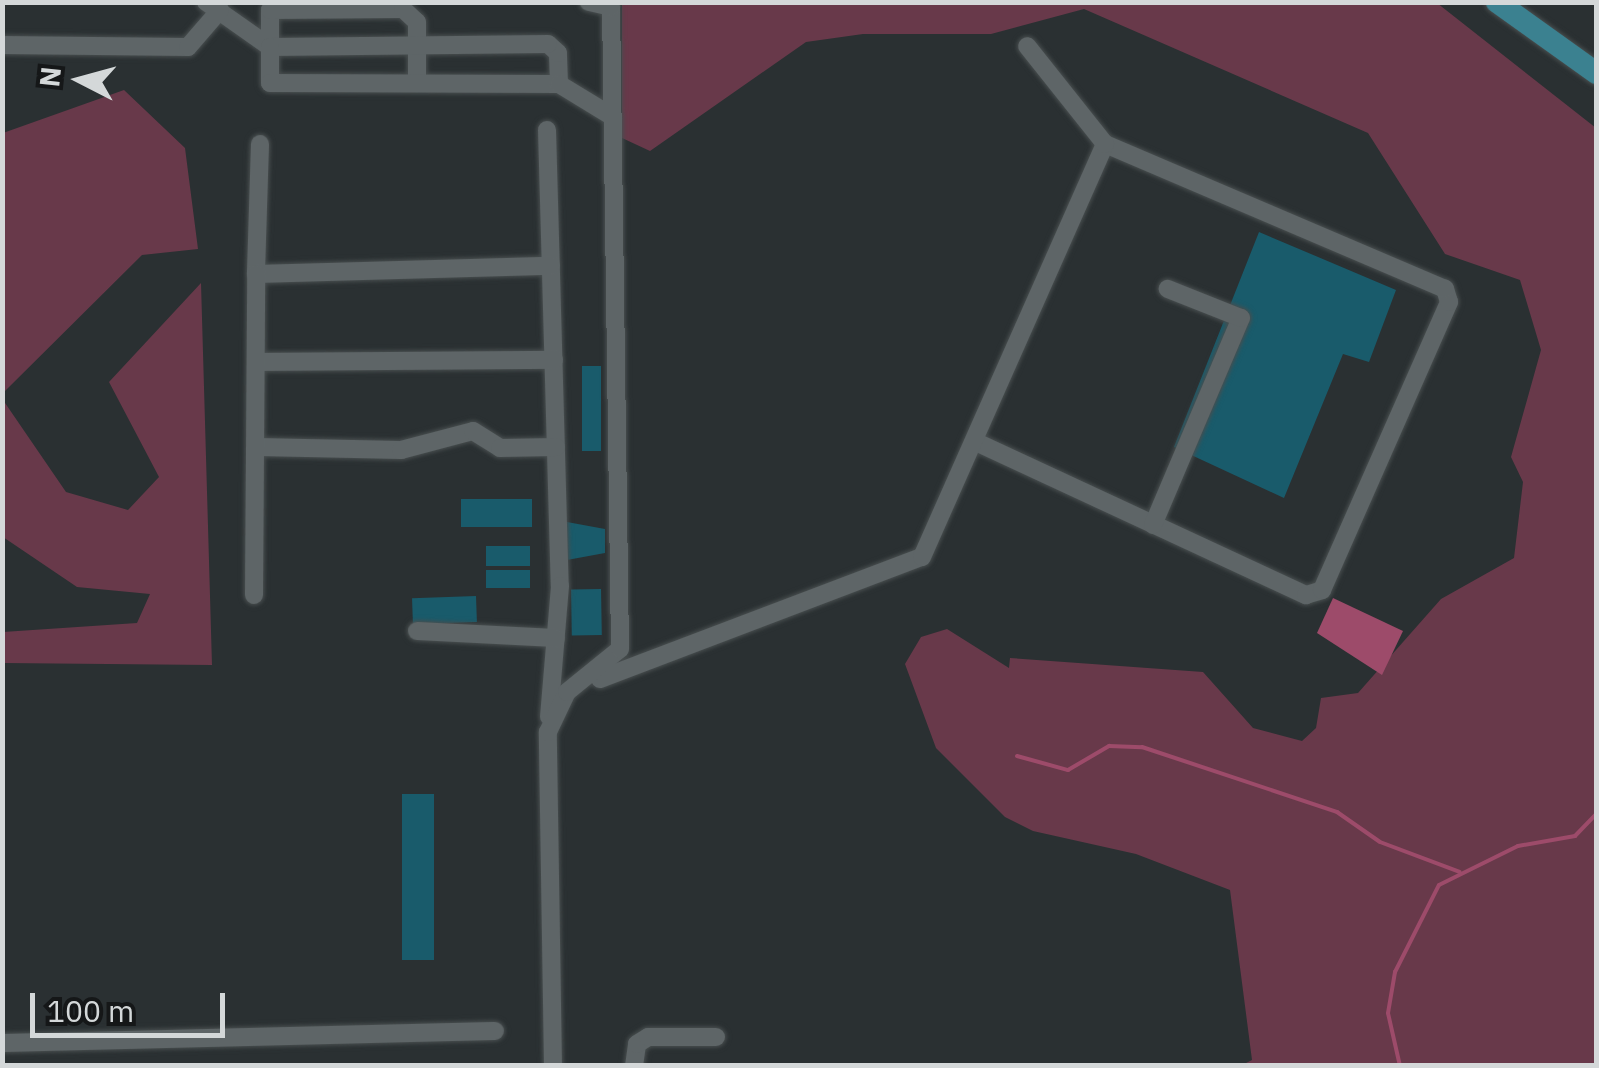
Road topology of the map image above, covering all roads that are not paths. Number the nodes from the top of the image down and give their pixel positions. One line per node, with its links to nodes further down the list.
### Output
1 (590, 2): 12 (street)
2 (1507, 4): 8 (main road); 9 (main road)
3 (213, 6): 4 (street); 7 (street)
4 (2, 45)
5 (417, 45): 7 (street); 7 (street); 10 (street); 11 (street)
6 (1027, 46): 15 (street)
7 (270, 47): 10 (street)
8 (1596, 56)
9 (1596, 73)
10 (417, 84): 11 (street)
11 (559, 84): 12 (street)
12 (613, 117): 28 (street)
13 (547, 130): 16 (street)
14 (260, 144): 17 (street)
15 (1105, 144): 21 (street); 24 (street)
16 (551, 266): 17 (street); 19 (street)
17 (256, 274): 20 (street)
18 (1168, 289): 24 (street)
19 (554, 360): 20 (street); 22 (street)
20 (257, 362): 23 (street)
21 (976, 442): 24 (street); 28 (street)
22 (556, 446): 23 (street); 27 (street)
23 (258, 447): 25 (street)
24 (1153, 525)
25 (254, 595)
26 (417, 631): 27 (street)
27 (556, 638): 29 (street)
28 (566, 692): 29 (street)
29 (548, 732): 33 (street)
30 (495, 1031): 32 (street)
31 (716, 1037): 34 (street)
32 (2, 1044)
33 (553, 1066)
34 (634, 1066)

